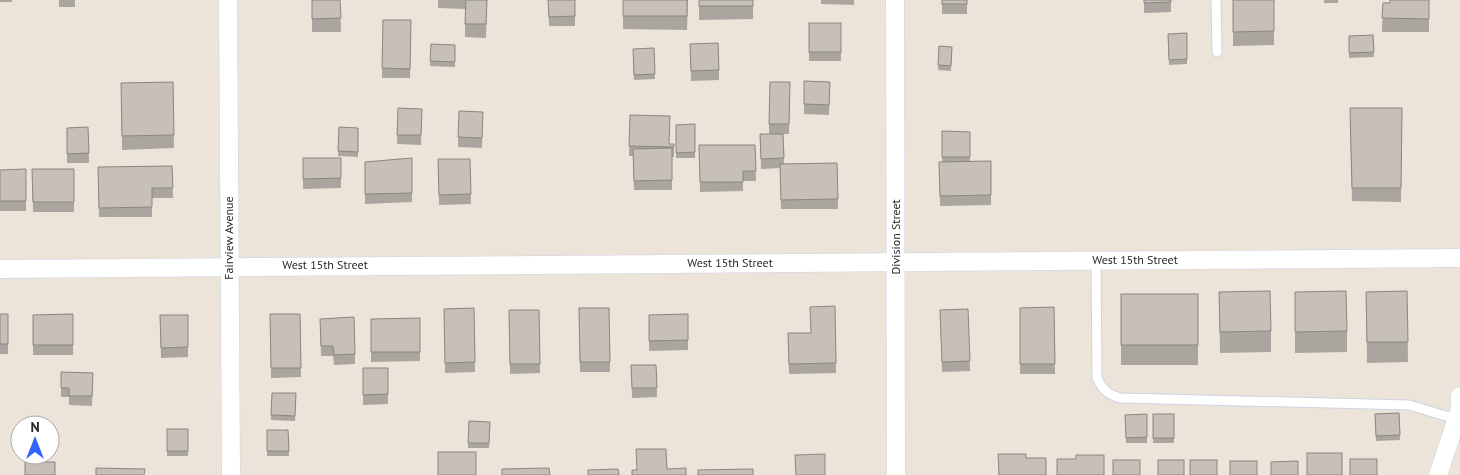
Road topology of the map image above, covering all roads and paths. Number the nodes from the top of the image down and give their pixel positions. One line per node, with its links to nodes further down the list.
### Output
1 (228, 0): 8 (street, Fairview Avenue)
2 (895, 0): 7 (street, Division Street)
3 (1216, 0): 4 (lane)
4 (1217, 52)
5 (1460, 258): 6 (street, West 15th Street)
6 (1096, 260): 7 (street, West 15th Street); 11 (lane)
7 (896, 262): 8 (street, West 15th Street); 13 (street, Division Street)
8 (229, 266): 9 (street, West 15th Street); 12 (street, Fairview Avenue)
9 (0, 269)
10 (1460, 396): 11 (street)
11 (1459, 412): 14 (street)
12 (230, 475)
13 (896, 475)
14 (1438, 475)

